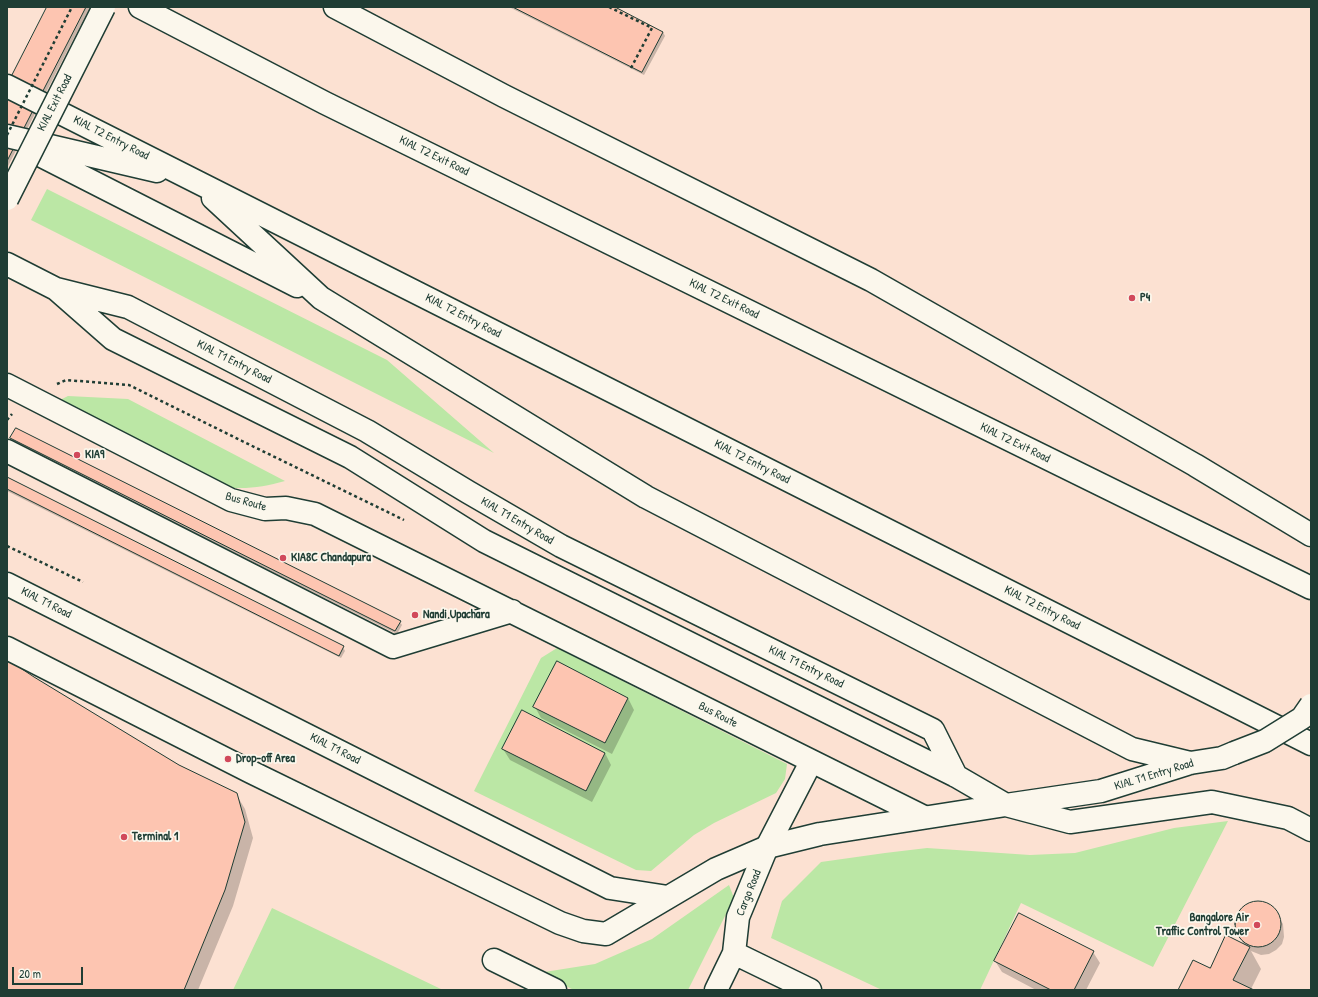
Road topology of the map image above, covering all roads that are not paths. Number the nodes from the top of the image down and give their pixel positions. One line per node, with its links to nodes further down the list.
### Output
1 (104, 7): 7 (main road, KIAL Exit Road, bridge)
2 (140, 7): 15 (main road, KIAL T2 Exit Road)
3 (335, 7): 13 (main road)
4 (7, 86): 6 (main road, KIAL T2 Entry Road)
5 (7, 136): 6 (main road, KIAL T2 Entry Road); 10 (main road)
6 (194, 180): 10 (main road, KIAL T2 Entry Road); 19 (main road, KIAL T2 Entry Road)
7 (7, 200)
8 (7, 264): 9 (main road, KIAL T1 Entry Road)
9 (56, 290): 22 (main road, KIAL T1 Entry Road); 22 (main road, KIAL T1 Entry Road)
10 (321, 298): 21 (main road, KIAL T2 Entry Road)
11 (7, 385): 16 (main road, Bus Route)
12 (7, 451): 16 (main road)
13 (1311, 535)
14 (7, 584): 27 (main road, KIAL T1 Road)
15 (1311, 588)
16 (512, 611): 20 (main road, Bus Route)
17 (7, 648): 27 (main road, KIAL T1 Entry Road)
18 (1311, 705): 21 (main road, KIAL T1 Entry Road, bridge)
19 (1311, 744)
20 (811, 762): 24 (main road, Bus Route); 26 (main road, Cargo Road)
21 (1190, 762): 23 (main road, KIAL T1 Entry Road)
22 (956, 776): 23 (main road, KIAL T1 Entry Road)
23 (1006, 805): 24 (main road, KIAL T1 Entry Road); 25 (main road, KIAL T1 Entry Road)
24 (924, 817): 26 (main road, KIAL T1 Entry Road)
25 (1311, 830)
26 (767, 847): 27 (main road, KIAL T1 Entry Road); 28 (main road, Cargo Road)
27 (668, 897)
28 (734, 953): 31 (main road, Cargo Road); 32 (main road)
29 (494, 960): 30 (main road)
30 (555, 990)
31 (716, 990)
32 (810, 990)

